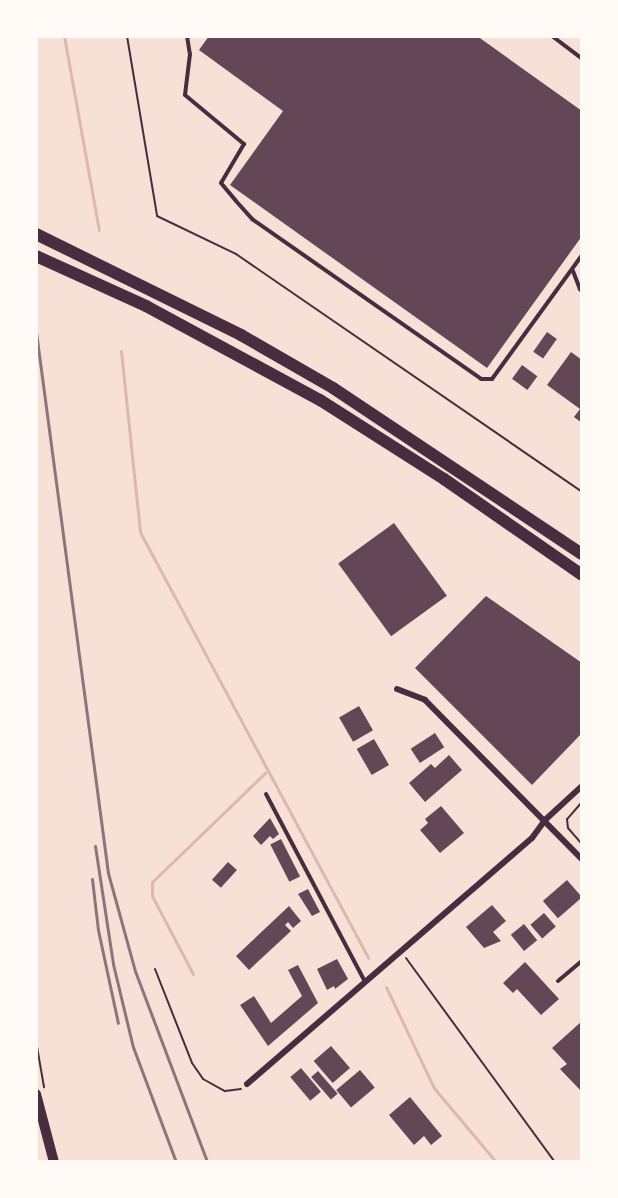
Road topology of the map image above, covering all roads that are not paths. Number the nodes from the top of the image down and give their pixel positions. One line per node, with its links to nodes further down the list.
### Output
1 (187, 36): 7 (lane)
2 (555, 37): 3 (lane)
3 (582, 59)
4 (36, 234): 9 (highway)
5 (582, 255): 7 (lane)
6 (37, 256): 10 (highway)
7 (573, 272): 8 (lane)
8 (581, 290)
9 (582, 554)
10 (582, 574)
11 (398, 689): 14 (street)
12 (582, 786): 14 (street)
13 (266, 794): 18 (lane)
14 (545, 820): 15 (street); 18 (street)
15 (582, 859)
16 (582, 961): 17 (lane)
17 (558, 981)
18 (365, 982): 19 (street)
19 (247, 1084)
20 (36, 1094): 21 (main road)
21 (54, 1162)

